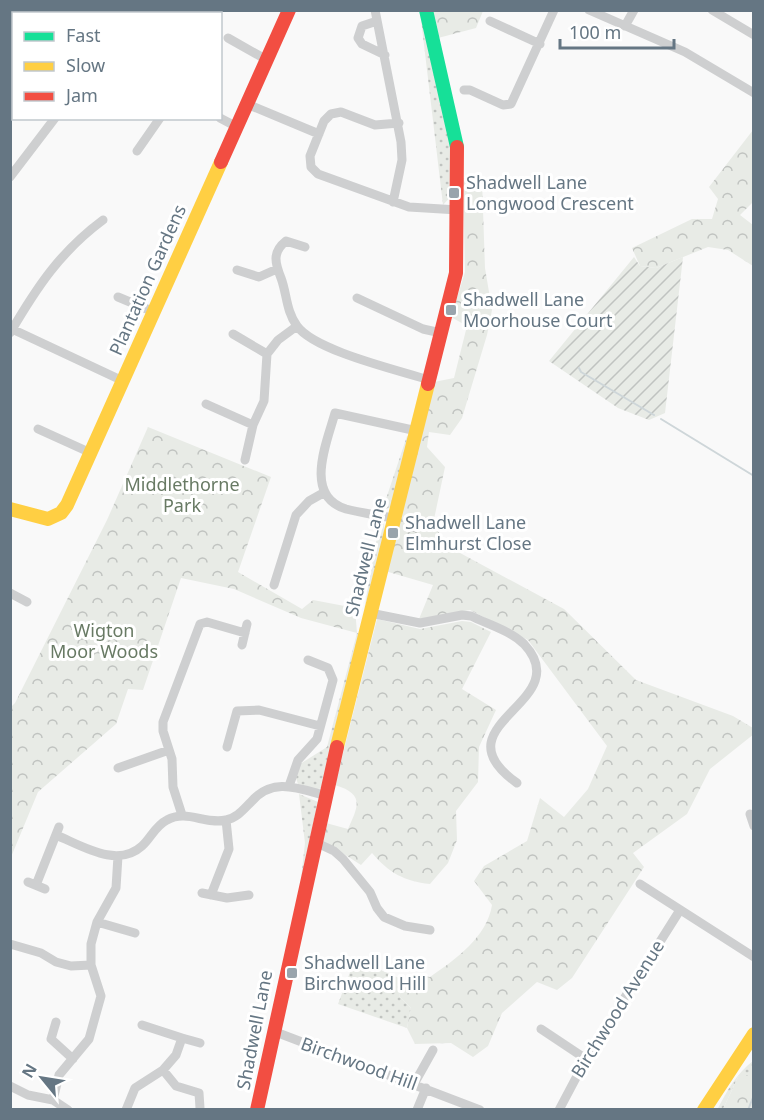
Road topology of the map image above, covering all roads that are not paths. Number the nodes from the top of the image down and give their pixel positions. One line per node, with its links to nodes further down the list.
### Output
1 (289, 10): 16 (main road, Plantation Gardens)
2 (375, 10): 9 (street)
3 (426, 10): 29 (main road, Shadwell Lane)
4 (554, 10): 14 (street)
5 (590, 10): 11 (street)
6 (634, 10): 11 (street)
7 (712, 10): 8 (street)
8 (723, 13): 12 (street)
9 (377, 21): 15 (street); 15 (street)
10 (490, 21): 14 (street)
11 (625, 26): 18 (street)
12 (753, 35)
13 (228, 38): 16 (street)
14 (540, 44): 17 (street)
15 (385, 55): 23 (street)
16 (267, 60): 19 (main road, Plantation Gardens)
17 (464, 90)
18 (753, 93)
19 (247, 104): 24 (main road, Plantation Gardens); 25 (street)
20 (222, 119): 24 (street)
21 (53, 120): 27 (street)
22 (159, 120): 26 (street)
23 (399, 123): 25 (street); 28 (street)
24 (237, 127): 38 (main road, Plantation Gardens)
25 (319, 134): 28 (street)
26 (137, 151)
27 (10, 177)
28 (393, 202): 29 (street)
29 (458, 210): 41 (main road, Shadwell Lane)
30 (103, 220): 40 (street)
31 (281, 232): 32 (street)
32 (286, 241): 33 (street); 34 (street)
33 (305, 247)
34 (277, 268): 35 (street); 39 (street)
35 (237, 270)
36 (118, 297): 38 (street)
37 (357, 298): 41 (street)
38 (154, 312): 45 (main road, Plantation Gardens)
39 (297, 326): 43 (street); 44 (street)
40 (11, 331): 45 (street)
41 (441, 333): 44 (main road, Shadwell Lane)
42 (233, 334): 43 (street)
43 (267, 354): 47 (street)
44 (429, 380): 49 (main road, Shadwell Lane)
45 (123, 381): 50 (main road, Plantation Gardens)
46 (207, 404): 47 (street)
47 (254, 425): 51 (street)
48 (38, 429): 50 (street)
49 (417, 431): 52 (street); 54 (main road, Shadwell Lane)
50 (91, 453): 53 (main road, Plantation Gardens)
51 (245, 460)
52 (325, 492): 54 (street); 55 (street)
53 (10, 509)
54 (393, 518): 58 (main road, Shadwell Lane)
55 (274, 585)
56 (10, 593): 57 (street)
57 (27, 602)
58 (370, 613): 65 (street); 67 (main road, Shadwell Lane)
59 (242, 645): 63 (street)
60 (308, 660): 61 (street)
61 (320, 726): 62 (street); 66 (street)
62 (227, 747)
63 (169, 750): 64 (street); 69 (street)
64 (118, 768)
65 (517, 783)
66 (288, 786): 67 (street); 70 (street)
67 (327, 796): 72 (main road, Shadwell Lane)
68 (750, 814): 71 (street)
69 (182, 815): 70 (street); 73 (street)
70 (226, 820): 76 (street)
71 (753, 826)
72 (315, 842): 79 (street); 87 (main road, Shadwell Lane)
73 (118, 856): 75 (street); 78 (street)
74 (640, 884): 77 (street)
75 (36, 886)
76 (249, 895)
77 (680, 910): 82 (street); 95 (street, Birchwood Avenue)
78 (97, 922): 80 (street); 83 (street)
79 (430, 930)
80 (135, 933)
81 (10, 944): 83 (street)
82 (753, 957)
83 (90, 965): 94 (street)
84 (56, 1022): 90 (street)
85 (142, 1025): 89 (street)
86 (540, 1029): 95 (street)
87 (273, 1031): 97 (street, Birchwood Hill); 104 (main road, Shadwell Lane)
88 (40, 1038): 90 (street)
89 (182, 1038): 92 (street); 96 (street)
90 (51, 1039): 94 (street)
91 (752, 1039): 108 (main road)
92 (200, 1043)
93 (433, 1050): 97 (street)
94 (73, 1059): 100 (street)
95 (586, 1059): 107 (street, Birchwood Avenue)
96 (163, 1070): 101 (street); 103 (street)
97 (414, 1084): 98 (street, Birchwood Hill)
98 (426, 1088): 105 (street); 106 (street, Birchwood Hill)
99 (11, 1089): 100 (street)
100 (53, 1100): 102 (street)
101 (200, 1108)
102 (68, 1110)
103 (126, 1110)
104 (257, 1110)
105 (417, 1110)
106 (480, 1110)
107 (559, 1110)
108 (704, 1110)

